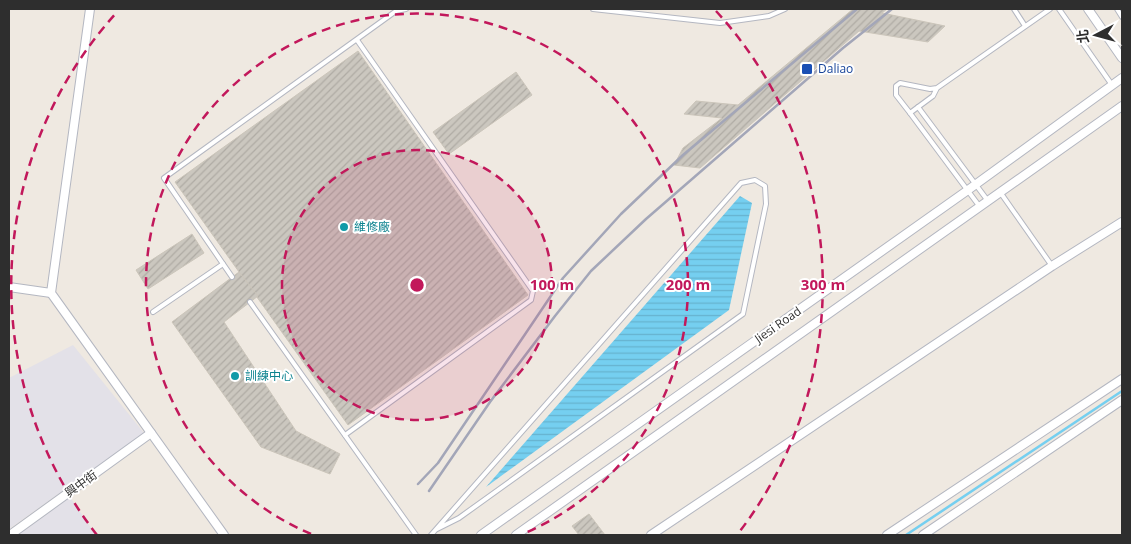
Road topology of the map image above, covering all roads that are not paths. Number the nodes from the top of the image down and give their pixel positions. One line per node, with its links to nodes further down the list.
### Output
1 (90, 9): 31 (street)
2 (406, 9): 10 (lane)
3 (593, 9): 4 (lane)
4 (785, 9)
5 (1014, 9): 12 (lane)
6 (1050, 9): 12 (lane)
7 (1058, 9): 16 (lane)
8 (1088, 9): 14 (street)
9 (1117, 9): 11 (lane)
10 (398, 10): 13 (lane)
11 (1122, 17)
12 (1026, 26): 17 (lane)
13 (357, 40): 27 (lane); 37 (lane)
14 (1122, 58)
15 (1122, 78): 16 (street, Jiesi Road)
16 (1112, 85): 21 (street, Jiesi Road)
17 (936, 88): 19 (lane); 20 (lane)
18 (1122, 106): 23 (street, Jiesi Road)
19 (918, 107): 20 (lane); 21 (lane)
20 (910, 113): 22 (lane)
21 (975, 185): 22 (street, Jiesi Road); 24 (lane)
22 (968, 190): 25 (lane); 43 (street, Jiesi Road)
23 (1000, 192): 24 (street, Jiesi Road); 28 (lane)
24 (988, 201): 25 (street, Jiesi Road)
25 (980, 207): 44 (street, Jiesi Road)
26 (1122, 222): 28 (street)
27 (223, 264): 29 (lane); 33 (lane)
28 (1052, 266): 45 (street)
29 (232, 277)
30 (9, 287): 31 (street)
31 (51, 293): 36 (street)
32 (250, 302): 37 (lane)
33 (153, 312)
34 (1122, 379): 46 (street)
35 (1122, 400): 47 (street)
36 (152, 433): 39 (street, 興中街); 40 (street)
37 (345, 435): 41 (lane)
38 (437, 529): 38 (lane); 42 (lane)
39 (10, 535)
40 (224, 535)
41 (416, 535)
42 (431, 535)
43 (481, 535)
44 (516, 535)
45 (651, 535)
46 (888, 535)
47 (923, 535)

